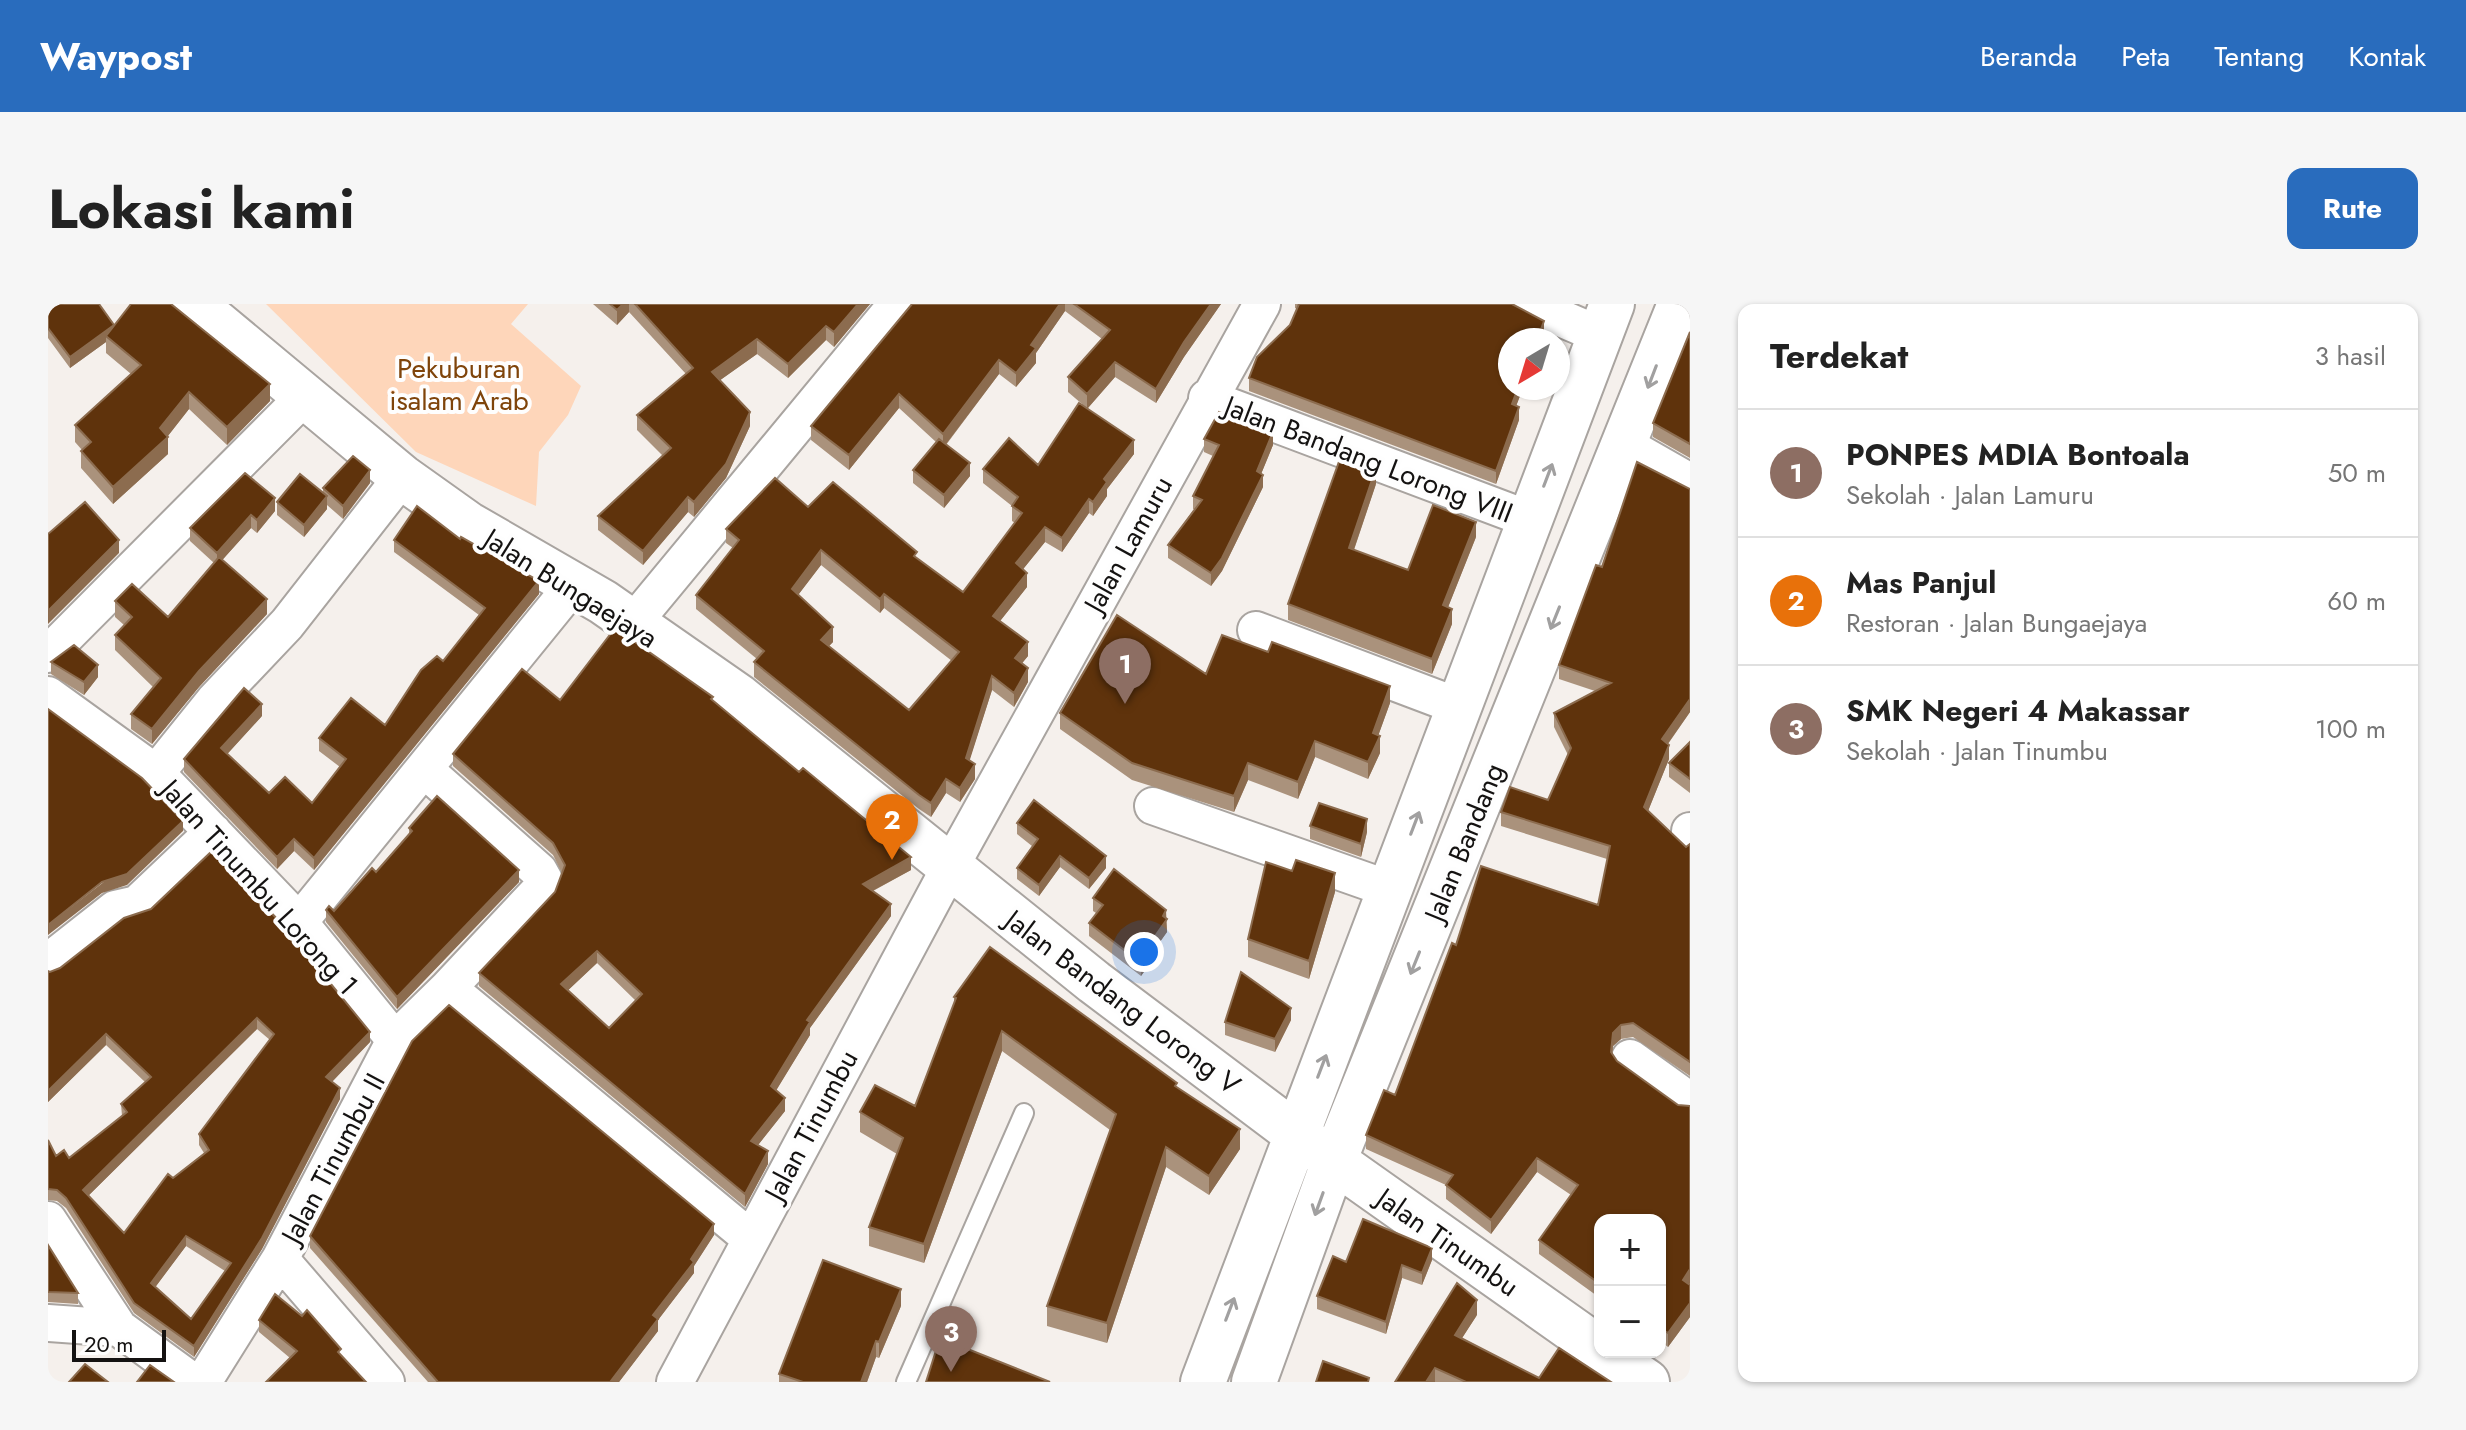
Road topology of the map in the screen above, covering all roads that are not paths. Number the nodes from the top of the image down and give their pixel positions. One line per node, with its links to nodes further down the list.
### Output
1 (194, 304): 7 (main road, Jalan Bungaejaya)
2 (897, 304): 14 (street)
3 (1262, 304): 8 (street, Jalan Lamuru)
4 (1528, 304): 6 (street)
5 (1680, 304): 9 (main road, Jalan Bandang, one-way to 9)
6 (1606, 320): 12 (main road, Jalan Bandang, one-way to 6)
7 (304, 397): 10 (main road, Jalan Bungaejaya); 16 (street)
8 (1207, 398): 12 (street, Jalan Bandang Lorong VIII); 23 (street, Jalan Lamuru)
9 (1625, 445): 11 (street); 33 (main road, Jalan Bandang, one-way to 33)
10 (402, 477): 13 (main road, Jalan Bungaejaya); 20 (street)
11 (1690, 482)
12 (1531, 520): 18 (main road, Jalan Bandang)
13 (574, 584): 14 (main road, Jalan Bungaejaya); 19 (street)
14 (633, 623): 23 (main road, Jalan Bungaejaya)
15 (1256, 630): 18 (street)
16 (48, 654)
17 (48, 695): 20 (street, Jalan Tinumbu Lorong 1)
18 (1460, 707): 24 (main road, Jalan Bandang, one-way to 18)
19 (424, 769): 25 (street); 27 (street)
20 (156, 773): 22 (street, Jalan Tinumbu Lorong 1)
21 (1153, 806): 24 (street)
22 (213, 832): 25 (street, Jalan Tinumbu Lorong 1); 26 (street)
23 (949, 869): 32 (main road, Jalan Bandang Lorong V); 35 (street, Jalan Tinumbu)
24 (1389, 889): 32 (main road, Jalan Bandang, one-way to 24)
25 (299, 922): 28 (street, Jalan Tinumbu Lorong 1)
26 (48, 962)
27 (448, 988): 28 (street); 35 (street)
28 (395, 1040): 36 (street, Jalan Tinumbu II)
29 (1630, 1058): 30 (street)
30 (1690, 1101)
31 (1024, 1113): 45 (lane)
32 (1296, 1134): 33 (main road, Jalan Tinumbu); 46 (main road, Jalan Bandang, one-way to 32)
33 (1334, 1161): 39 (main road, Jalan Tinumbu); 47 (main road, Jalan Bandang, one-way to 47)
34 (48, 1220): 38 (street)
35 (750, 1238): 44 (street, Jalan Tinumbu)
36 (280, 1259): 42 (street); 43 (street, Jalan Tinumbu II)
37 (48, 1323): 38 (street)
38 (119, 1328): 41 (street)
39 (1594, 1345)
40 (1612, 1358): 48 (main road, Jalan Tinumbu)
41 (193, 1382)
42 (203, 1382)
43 (386, 1382)
44 (675, 1382)
45 (906, 1382)
46 (1203, 1382)
47 (1254, 1382)
48 (1647, 1382)

